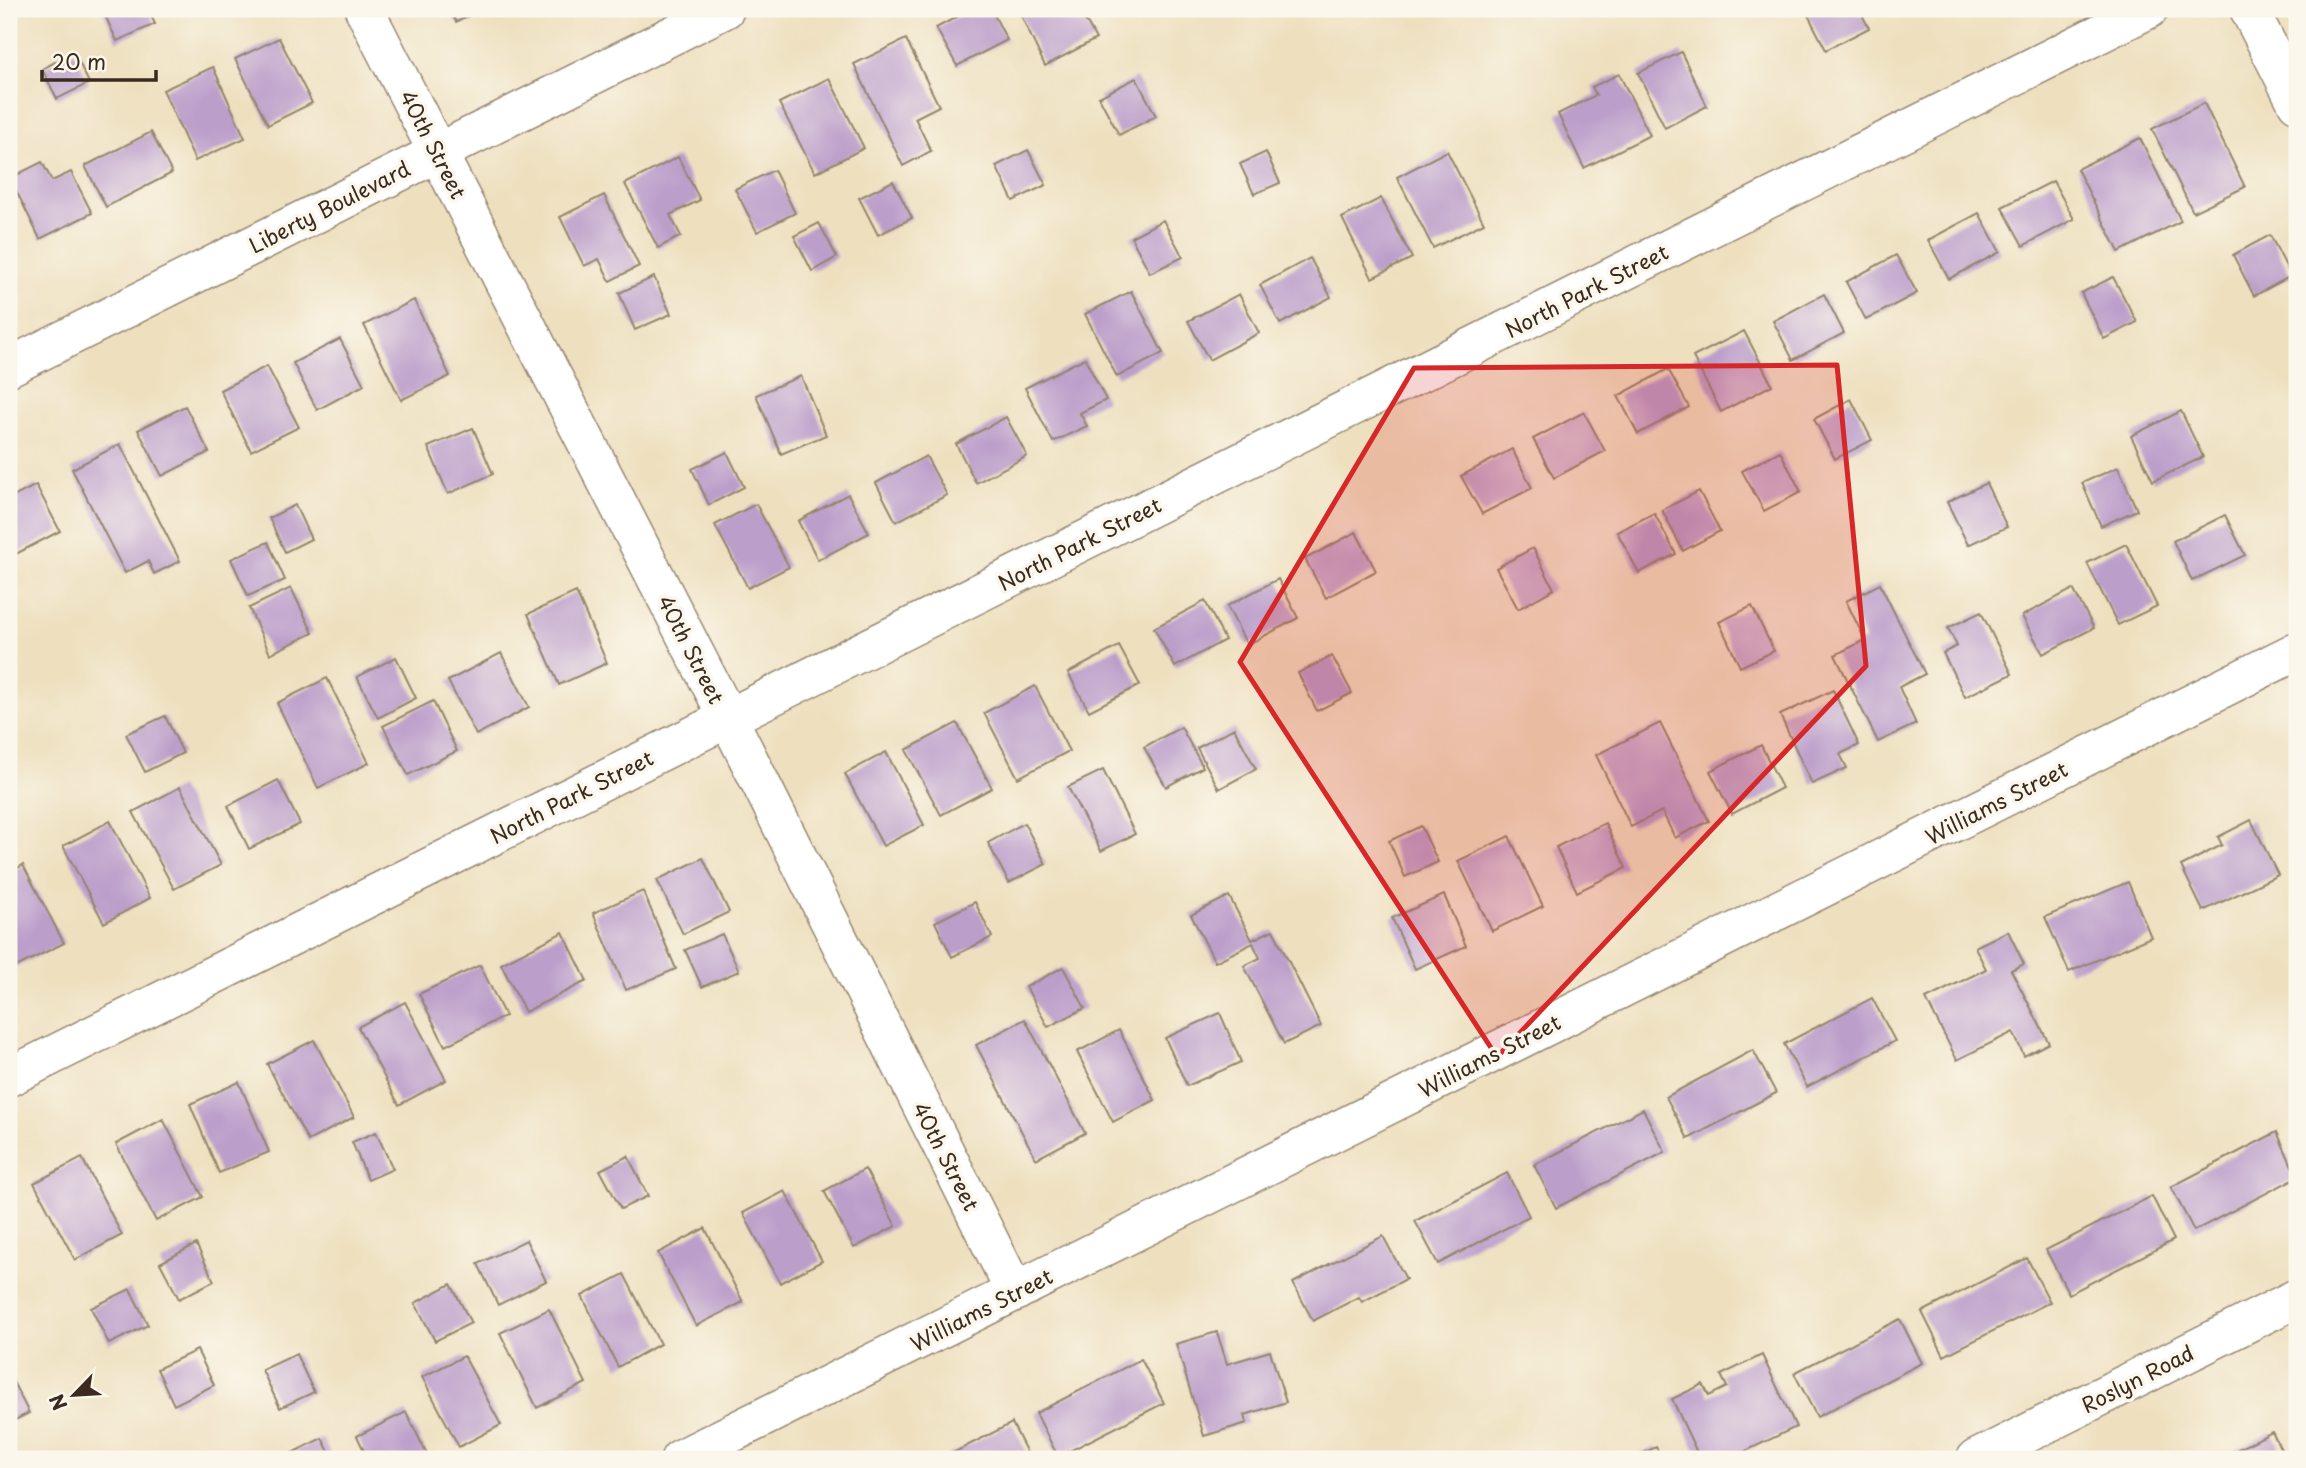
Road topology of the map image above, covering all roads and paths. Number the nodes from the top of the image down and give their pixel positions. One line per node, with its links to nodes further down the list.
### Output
1 (365, 9): 6 (street, 40th Street)
2 (725, 9): 6 (street, Liberty Boulevard)
3 (2148, 9): 9 (street, North Park Street)
4 (2249, 9): 5 (street)
5 (2297, 103)
6 (438, 152): 7 (street, Liberty Boulevard); 9 (street, 40th Street)
7 (9, 367)
8 (2297, 652): 11 (street, Williams Street)
9 (728, 718): 10 (street, North Park Street); 11 (street, 40th Street)
10 (9, 1077)
11 (1015, 1292): 13 (street, Williams Street)
12 (2297, 1298): 14 (street, Roslyn Road)
13 (680, 1459)
14 (1976, 1459)

